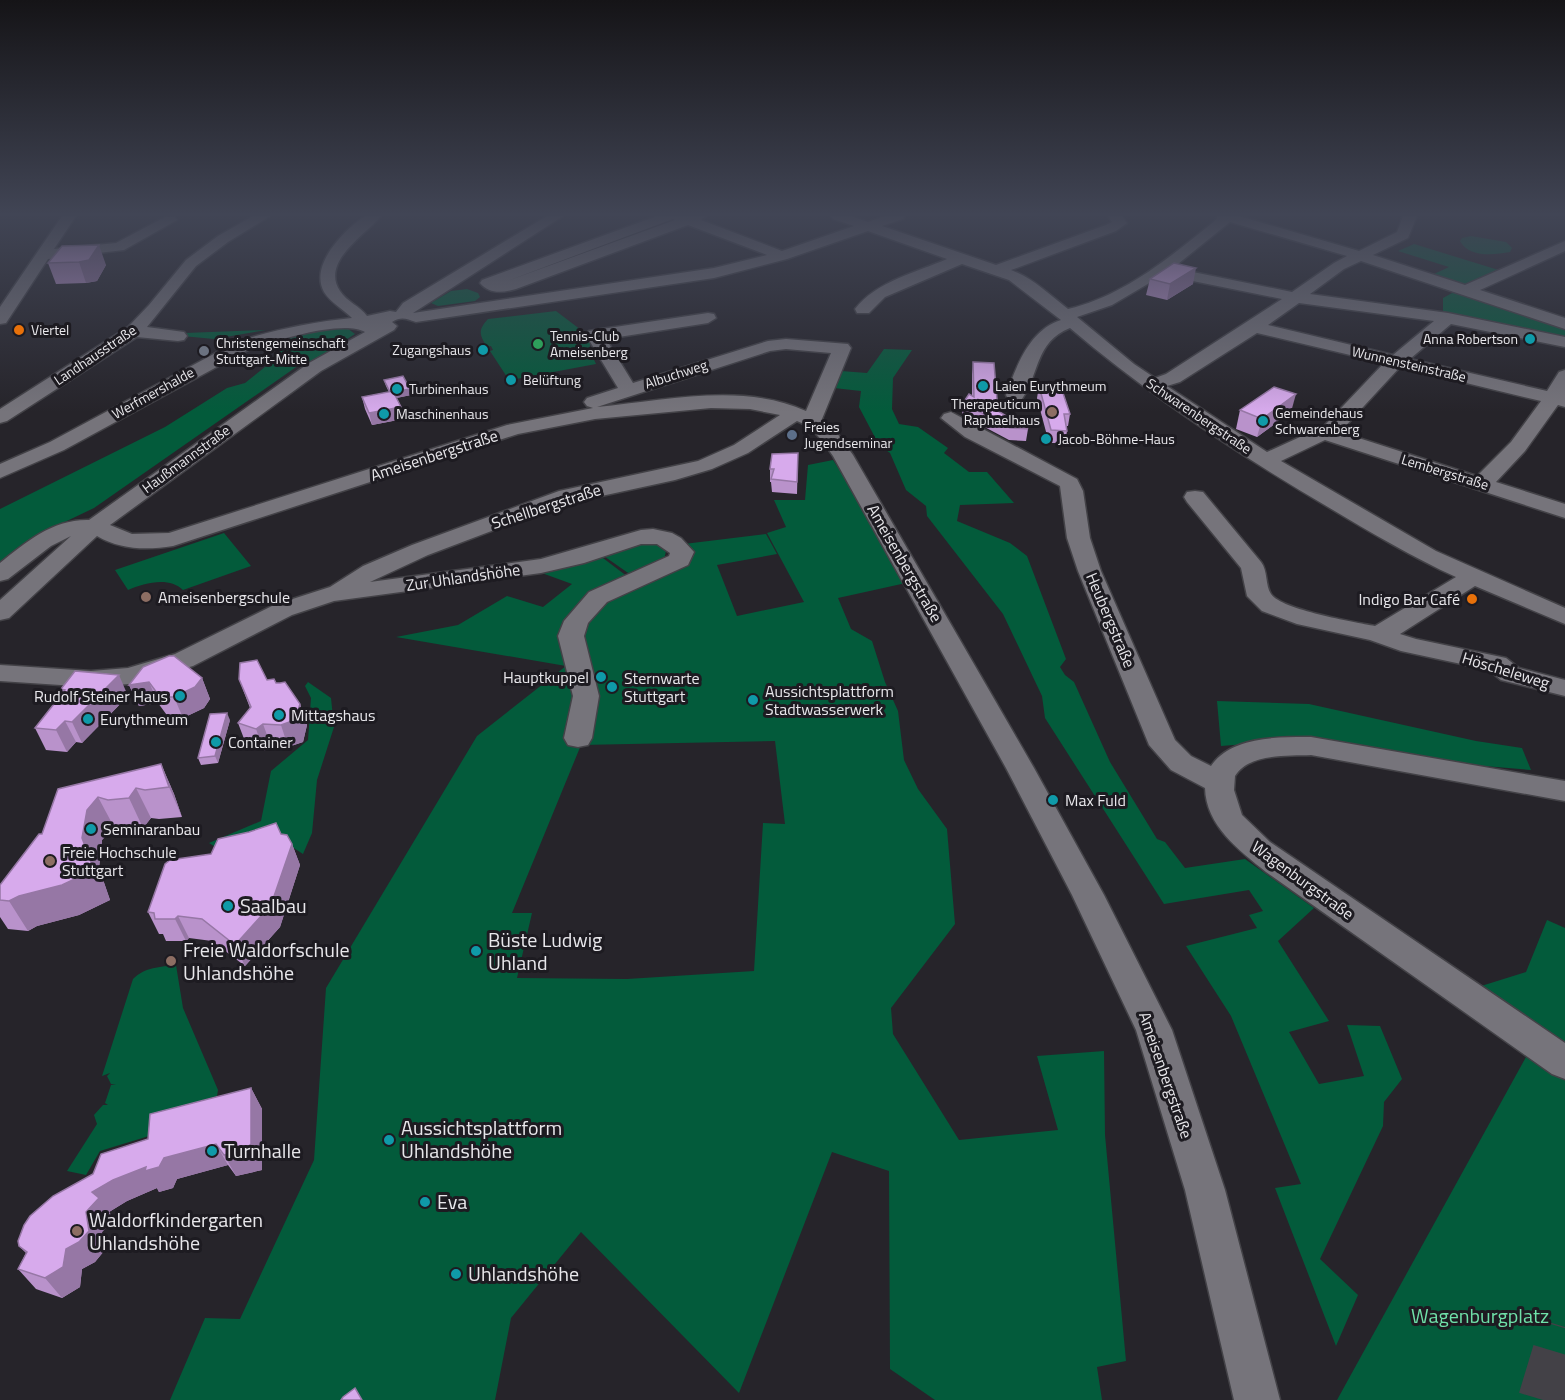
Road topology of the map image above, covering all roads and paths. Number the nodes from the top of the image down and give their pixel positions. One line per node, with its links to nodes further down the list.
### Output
1 (26, 281): 22 (street)
2 (177, 281): 26 (street, Landhausstraße)
3 (330, 281): 24 (street)
4 (450, 281): 18 (street)
5 (495, 281): 6 (street)
6 (522, 281)
7 (673, 281): 18 (street)
8 (908, 281): 17 (street)
9 (1021, 281): 21 (street, Schwarenbergstraße)
10 (1140, 281): 21 (street)
11 (1217, 281): 16 (street)
12 (1315, 281): 16 (street)
13 (1436, 281): 15 (street)
14 (1486, 281): 15 (street)
15 (1465, 291): 23 (street)
16 (1294, 297): 20 (street); 25 (street)
17 (863, 309)
18 (409, 315): 24 (street)
19 (708, 318): 33 (street)
20 (1448, 318): 28 (street); 30 (street)
21 (1069, 319): 32 (street, Schwarenbergstraße); 34 (street)
22 (0, 320)
23 (1565, 324)
24 (377, 325): 42 (street, Werfmershalde); 46 (street, Haußmannstraße)
25 (1254, 327): 30 (street, Wunnensteinstraße); 32 (street)
26 (134, 330): 27 (street); 36 (street, Landhausstraße)
27 (178, 336)
28 (1565, 342)
29 (842, 348): 33 (street, Albuchweg); 37 (street, Schellbergstraße)
30 (1396, 361): 35 (street, Wunnensteinstraße); 40 (street)
31 (1565, 376): 35 (street)
32 (1152, 385): 41 (street, Schwarenbergstraße)
33 (628, 390): 39 (street, Albuchweg)
34 (1015, 395)
35 (1559, 400): 43 (street)
36 (0, 417)
37 (804, 417): 39 (street, Ameisenbergstraße); 49 (street, Schellbergstraße); 59 (street, Ameisenbergstraße)
38 (951, 418): 56 (street, Heubergstraße)
39 (514, 429): 46 (street, Ameisenbergstraße)
40 (1325, 434): 41 (street); 43 (street, Lembergstraße)
41 (1263, 460): 48 (street, Schwarenbergstraße)
42 (0, 472)
43 (1481, 484): 45 (street, Lembergstraße)
44 (1195, 497): 52 (street, Höscheleweg)
45 (1565, 511)
46 (94, 527): 47 (street); 50 (street, Haußmannstraße)
47 (0, 574)
48 (1473, 578): 51 (street, Schwarenbergstraße); 52 (street)
49 (332, 594): 53 (street, Zur Uhlandshöhe); 55 (street, Zur Uhlandshöhe)
50 (0, 613)
51 (1565, 617)
52 (1377, 634): 54 (street, Höscheleweg)
53 (0, 673)
54 (1565, 688)
55 (578, 738)
56 (1218, 782): 57 (street); 58 (street, Wagenburgstraße)
57 (1565, 791)
58 (1565, 1063)
59 (1257, 1400)

